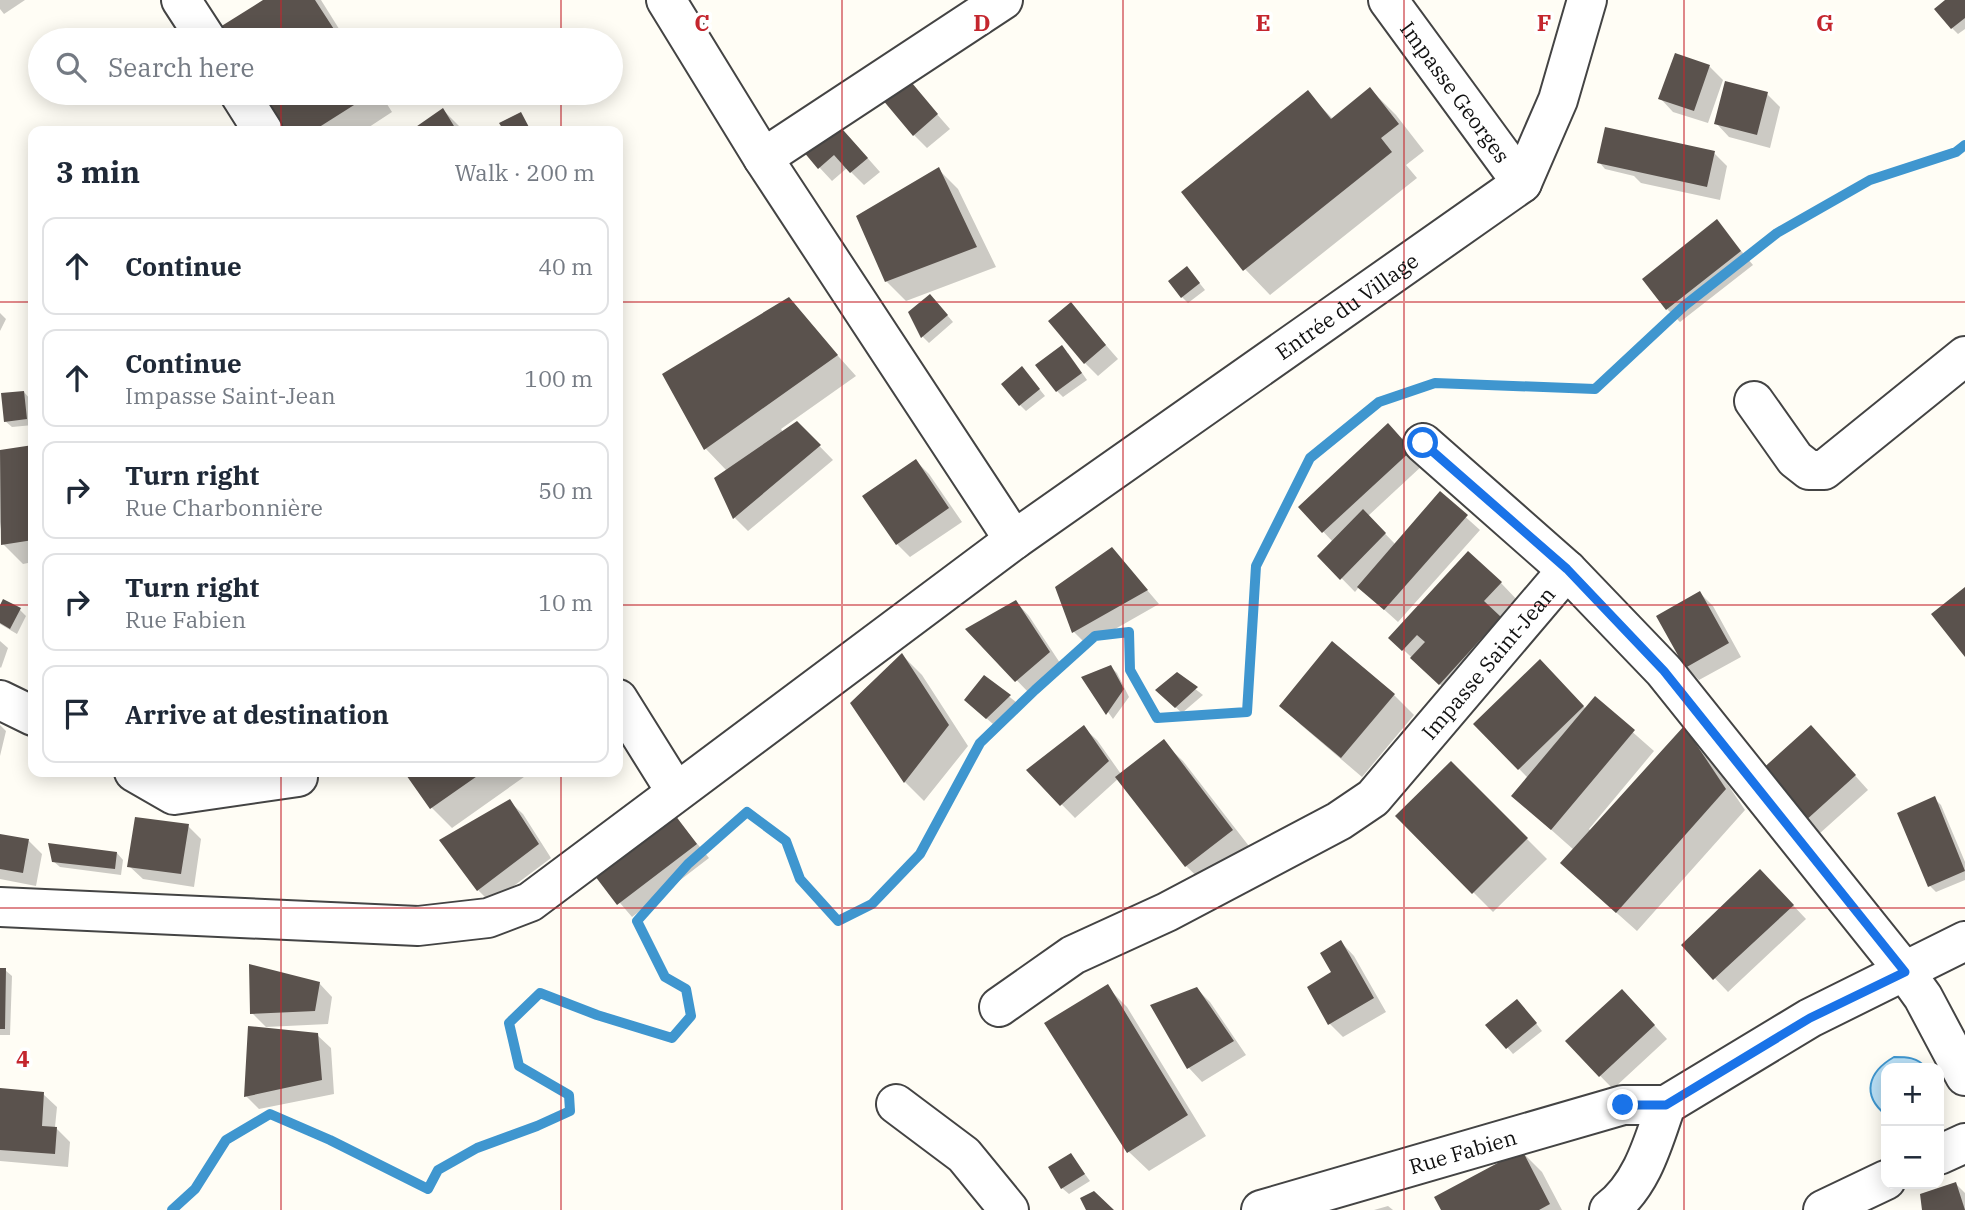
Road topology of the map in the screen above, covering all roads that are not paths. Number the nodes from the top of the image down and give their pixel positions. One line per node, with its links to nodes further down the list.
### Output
1 (181, 0): 6 (street)
2 (666, 0): 9 (street)
3 (1003, 0): 9 (street)
4 (1388, 0): 10 (street, Impasse Georges)
5 (1587, 0): 10 (street)
6 (198, 28)
7 (247, 105): 8 (street)
8 (260, 126)
9 (763, 158): 14 (street)
10 (1522, 183): 14 (street, Entrée du Village)
11 (1965, 355): 12 (street)
12 (1754, 401)
13 (1423, 443): 15 (street)
14 (1014, 540): 21 (street, Entrée du Village)
15 (1567, 569): 24 (street, Impasse Saint-Jean); 25 (street, Impasse Saint-Jean)
16 (0, 701): 18 (street)
17 (623, 707): 21 (street)
18 (28, 714)
19 (143, 777): 20 (street)
20 (298, 777)
21 (676, 792): 22 (street, Entrée du Village)
22 (0, 907)
23 (1965, 941): 24 (street)
24 (1905, 972): 26 (street, Impasse Saint-Jean); 28 (street)
25 (999, 1007)
26 (1965, 1076)
27 (896, 1104): 32 (street)
28 (1666, 1105): 33 (street, Rue Fabien); 34 (street)
29 (1965, 1143): 30 (street)
30 (1944, 1153)
31 (1881, 1182): 35 (street)
32 (1009, 1210)
33 (1261, 1210)
34 (1609, 1210)
35 (1823, 1210)

